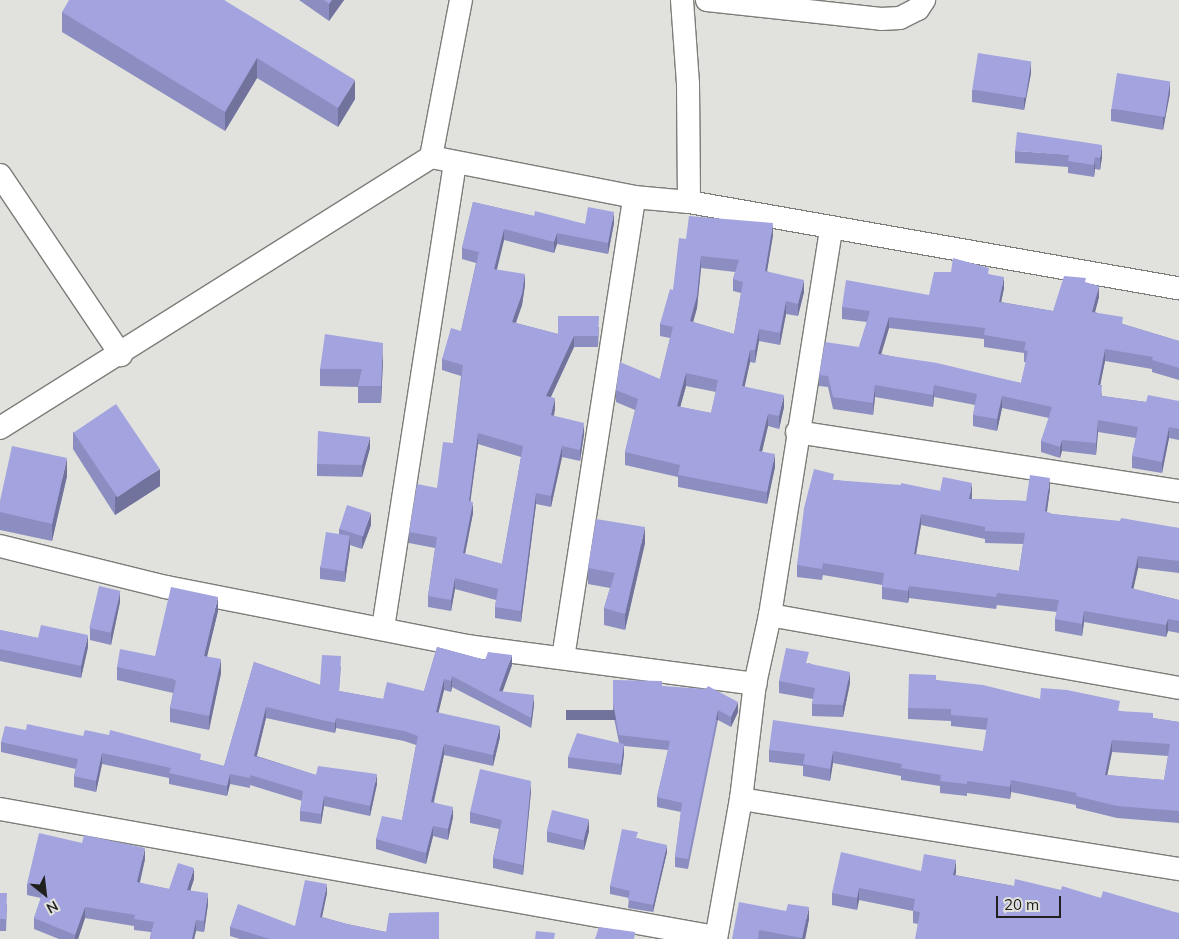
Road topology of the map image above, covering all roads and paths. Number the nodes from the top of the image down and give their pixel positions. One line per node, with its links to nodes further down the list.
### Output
1 (461, 0): 5 (street)
2 (682, 0): 9 (street)
3 (707, 0): 4 (street)
4 (924, 0)
5 (432, 157): 6 (street); 12 (street)
6 (455, 164): 8 (street); 18 (street)
7 (0, 175): 12 (street)
8 (634, 197): 9 (street); 19 (street)
9 (688, 202): 10 (street)
10 (830, 229): 11 (street); 14 (street)
11 (1179, 288)
12 (121, 355): 13 (street)
13 (0, 428)
14 (797, 432): 15 (street); 17 (street)
15 (1179, 491)
16 (0, 546): 18 (street)
17 (770, 615): 20 (street); 21 (street)
18 (383, 628): 19 (street)
19 (563, 658): 20 (street)
20 (755, 684): 22 (street)
21 (1179, 688)
22 (741, 799): 24 (street); 25 (street)
23 (0, 809): 25 (street)
24 (1179, 869)
25 (716, 938)

